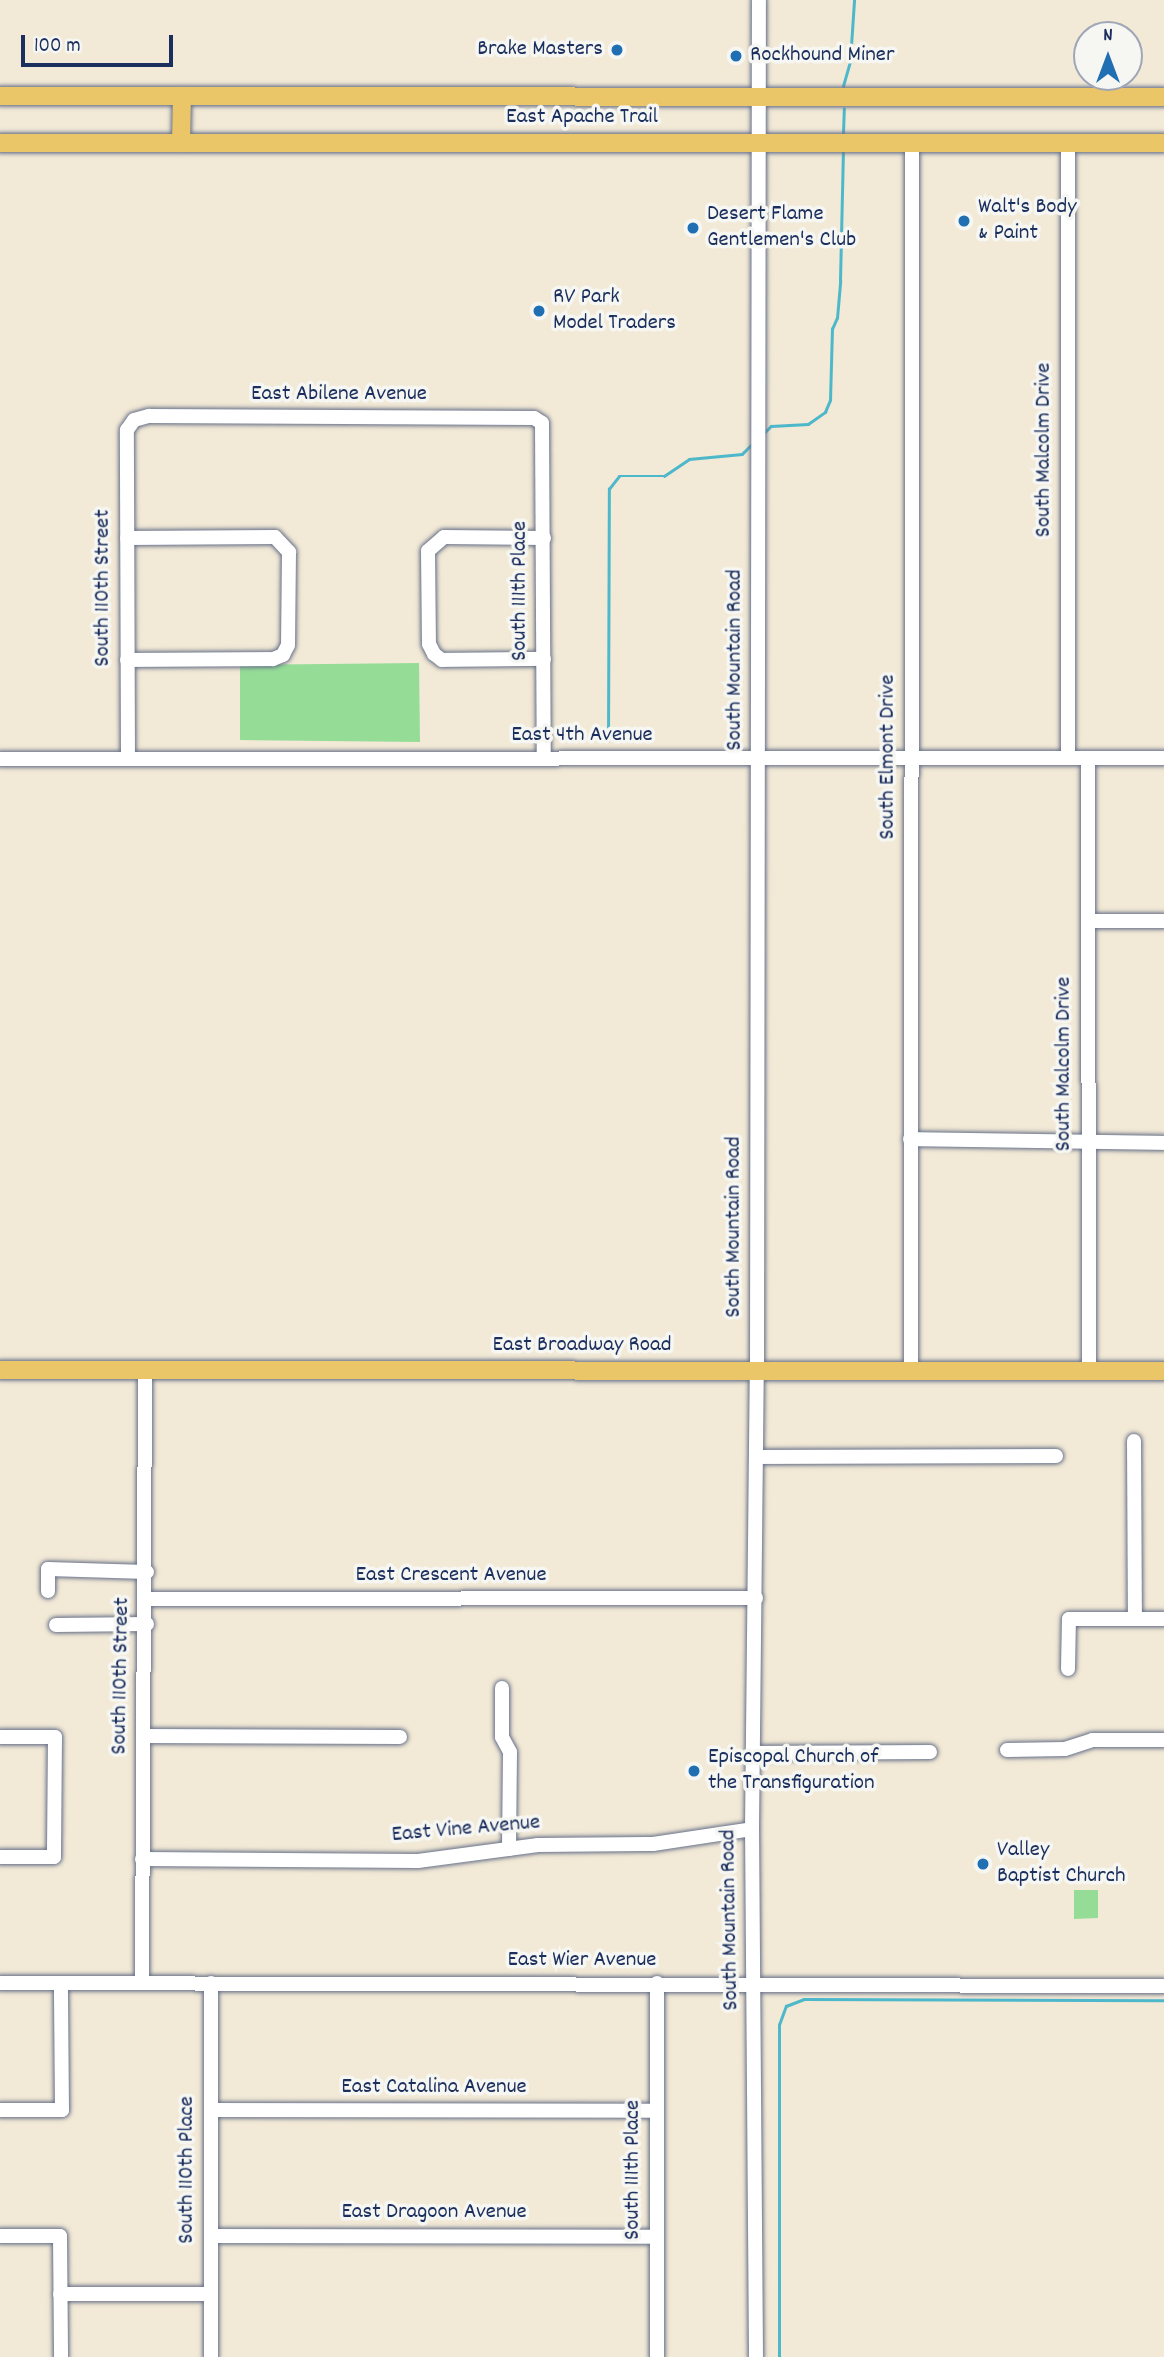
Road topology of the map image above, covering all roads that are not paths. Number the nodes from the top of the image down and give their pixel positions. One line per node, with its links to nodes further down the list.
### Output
1 (759, 0): 4 (street, South Mountain Road)
2 (0, 96): 3 (main road, East Apache Trail)
3 (182, 96): 4 (main road, East Apache Trail); 9 (main road)
4 (759, 96): 5 (main road, East Apache Trail); 6 (street, South Mountain Road)
5 (1164, 97)
6 (760, 142): 9 (main road, East Apache Trail); 11 (main road, East Apache Trail); 19 (street, South Mountain Road)
7 (1164, 142): 10 (main road, East Apache Trail)
8 (0, 143): 9 (main road, East Apache Trail)
9 (181, 143)
10 (1068, 143): 11 (main road, East Apache Trail); 21 (street, South Malcolm Drive)
11 (912, 144): 20 (street, South Elmont Drive)
12 (134, 420): 13 (street, East Abilene Avenue); 14 (street, South 110th Street)
13 (542, 424): 15 (street, South 111th Place)
14 (127, 538): 17 (street, South 110th Street); 17 (street)
15 (544, 538): 16 (street, South 111th Place); 16 (street)
16 (544, 659): 18 (street, South 111th Place)
17 (127, 660): 25 (street, South 110th Street)
18 (544, 758): 19 (street, East 4th Avenue); 25 (street, East 4th Avenue)
19 (759, 758): 20 (street, East 4th Avenue); 33 (street, South Mountain Road)
20 (913, 758): 21 (street, East 4th Avenue); 28 (street, South Elmont Drive)
21 (1068, 758): 22 (street, East 4th Avenue)
22 (1088, 758): 23 (street, East 4th Avenue); 26 (street, South Malcolm Drive)
23 (1164, 758)
24 (0, 759): 25 (street, East 4th Avenue)
25 (128, 759)
26 (1088, 921): 27 (street); 29 (street, South Malcolm Drive)
27 (1164, 921)
28 (910, 1139): 29 (street); 34 (street, South Elmont Drive)
29 (1088, 1143): 30 (street); 35 (street, South Malcolm Drive)
30 (1164, 1143)
31 (0, 1370): 32 (main road, East Broadway Road)
32 (145, 1370): 33 (main road, East Broadway Road); 40 (street, South 110th Street)
33 (757, 1370): 34 (main road, East Broadway Road); 39 (street, South Mountain Road)
34 (911, 1370): 35 (main road, East Broadway Road)
35 (1089, 1370): 36 (main road, East Broadway Road)
36 (1164, 1371)
37 (1135, 1441): 44 (street)
38 (1056, 1456): 39 (street)
39 (757, 1457): 42 (street, South Mountain Road)
40 (146, 1572): 41 (street); 43 (street, South 110th Street)
41 (48, 1591)
42 (756, 1598): 43 (street, East Crescent Avenue); 56 (street, South Mountain Road)
43 (146, 1599): 46 (street, South 110th Street)
44 (1135, 1619): 45 (street); 48 (street)
45 (1164, 1619)
46 (147, 1624): 47 (street); 50 (street, South 110th Street)
47 (56, 1625)
48 (1069, 1670)
49 (502, 1688): 58 (street)
50 (143, 1736): 52 (street); 60 (street, South 110th Street)
51 (0, 1737): 59 (street)
52 (400, 1737)
53 (1164, 1740): 54 (street)
54 (1007, 1750)
55 (930, 1752): 56 (street)
56 (754, 1753): 57 (street, South Mountain Road)
57 (752, 1829): 58 (street, East Vine Avenue); 66 (street, South Mountain Road)
58 (509, 1849): 60 (street, East Vine Avenue)
59 (0, 1857)
60 (142, 1859): 63 (street, South 110th Street)
61 (0, 1983): 62 (street, East Wier Avenue)
62 (61, 1983): 63 (street, East Wier Avenue); 68 (street)
63 (142, 1983): 64 (street, East Wier Avenue)
64 (211, 1983): 65 (street, East Wier Avenue); 69 (street, South 110th Place)
65 (657, 1983): 66 (street, East Wier Avenue); 70 (street, South 111th Place)
66 (755, 1983): 67 (street, East Wier Avenue); 79 (street, South Mountain Road)
67 (1164, 1986)
68 (0, 2110)
69 (211, 2110): 70 (street, East Catalina Avenue); 71 (street, South 110th Place)
70 (657, 2111): 73 (street, South 111th Place)
71 (211, 2235): 73 (street, East Dragoon Avenue); 75 (street, South 110th Place)
72 (0, 2236): 74 (street)
73 (657, 2237): 78 (street, South 111th Place)
74 (60, 2294): 75 (street); 76 (street)
75 (211, 2294): 77 (street, South 110th Place)
76 (61, 2357)
77 (211, 2357)
78 (657, 2357)
79 (756, 2357)

